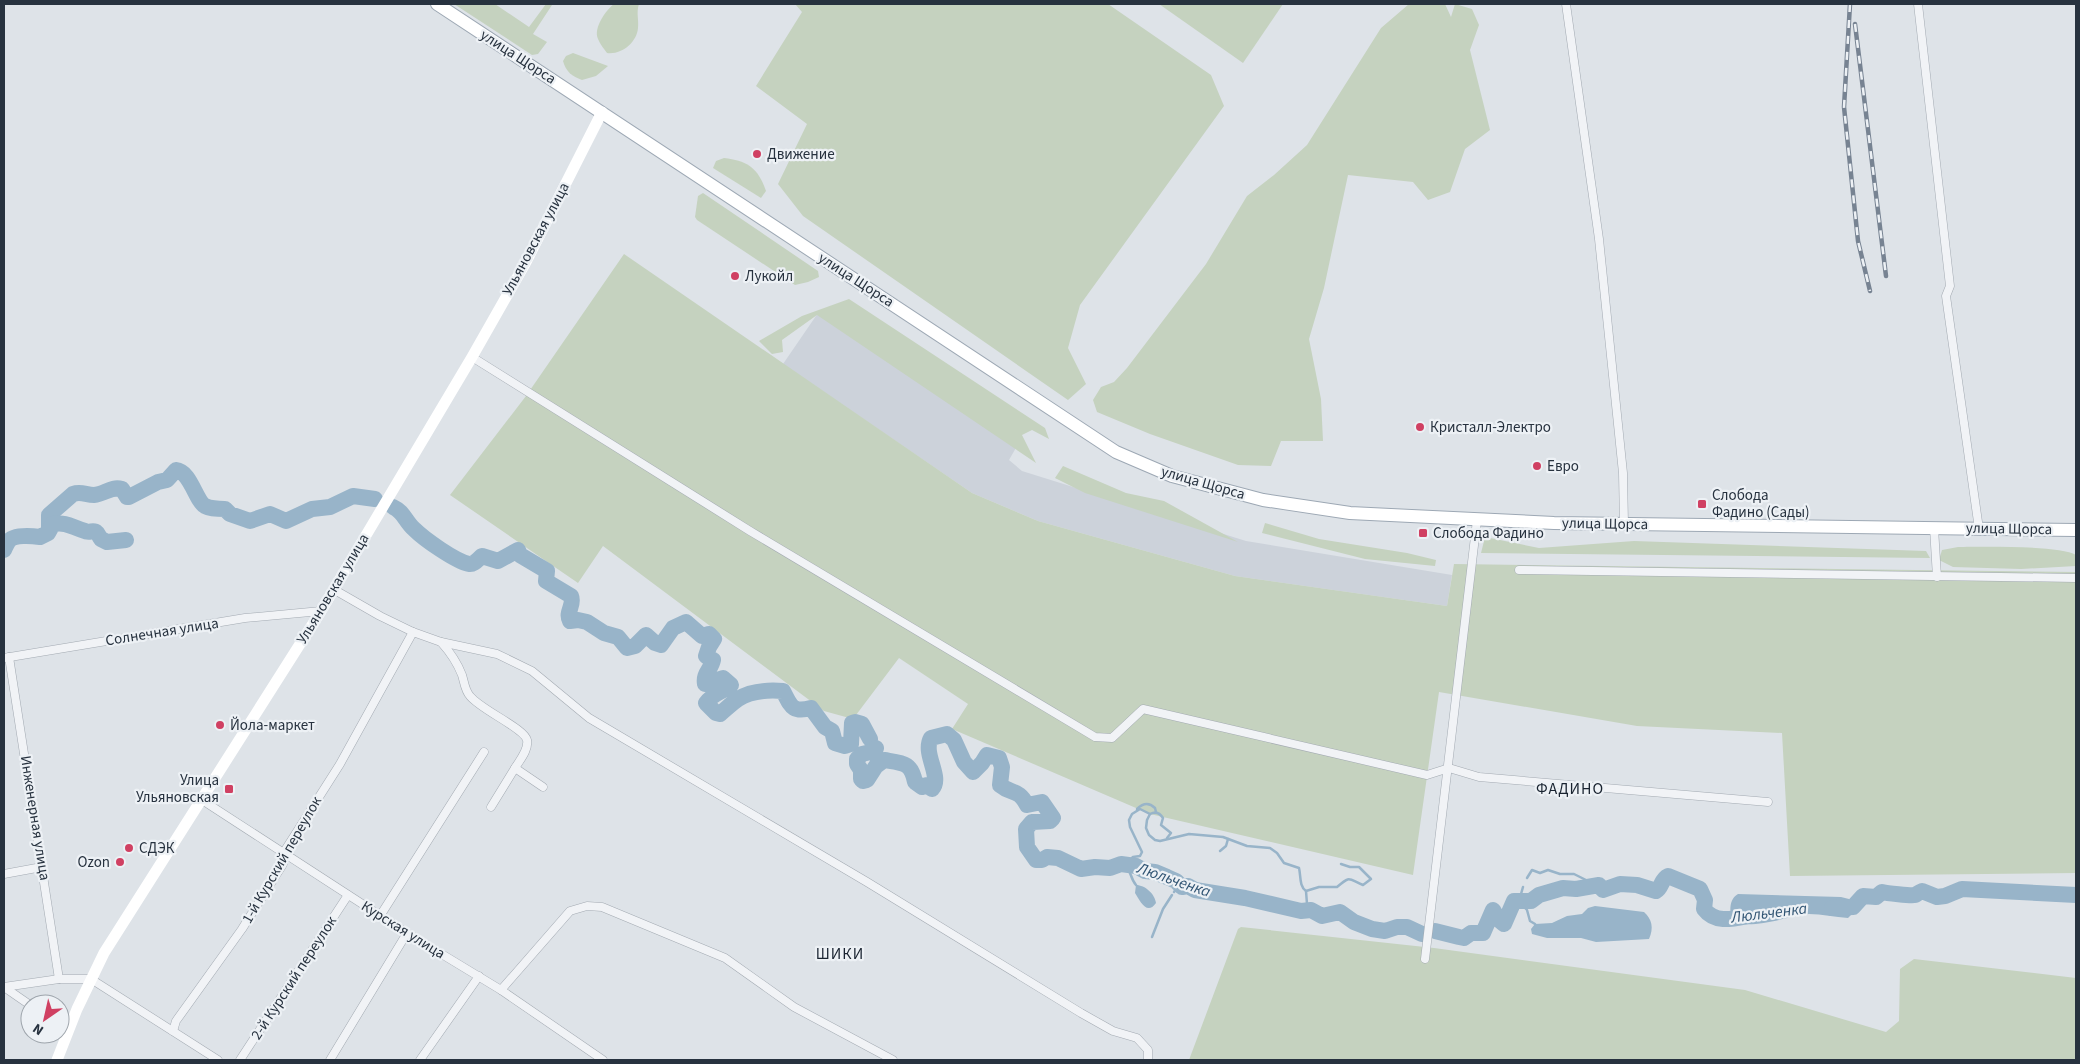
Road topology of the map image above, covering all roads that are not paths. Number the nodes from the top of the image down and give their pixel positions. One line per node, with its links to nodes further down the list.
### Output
1 (437, 4): 4 (main road, улица Щорса)
2 (1566, 4): 7 (street)
3 (1918, 4): 9 (street)
4 (602, 112): 5 (main road, Ульяновская улица); 6 (main road, улица Щорса)
5 (472, 357): 14 (main road, Ульяновская улица); 21 (street)
6 (1478, 520): 7 (main road, улица Щорса); 21 (street)
7 (1624, 524): 8 (main road, улица Щорса)
8 (1934, 528): 9 (main road, улица Щорса); 12 (street)
9 (1979, 529): 10 (main road, улица Щорса)
10 (2076, 530)
11 (1518, 570): 12 (street)
12 (1937, 576): 13 (street)
13 (2076, 578)
14 (333, 590): 15 (main road, Ульяновская улица); 16 (street)
15 (321, 610): 18 (street, Солнечная улица); 23 (main road, Ульяновская улица)
16 (413, 632): 17 (street); 26 (street, 1-й Курский переулок)
17 (441, 642): 20 (street); 49 (street)
18 (7, 658): 27 (street, Инженерная улица)
19 (484, 752): 30 (street)
20 (515, 768): 22 (street); 25 (street)
21 (1448, 768): 24 (street); 32 (street)
22 (544, 787)
23 (202, 800): 26 (street, Курская улица); 34 (main road, Ульяновская улица)
24 (1768, 802)
25 (491, 807)
26 (284, 852): 29 (street, Курская улица); 40 (street, 1-й Курский переулок)
27 (42, 867): 28 (street); 35 (street, Инженерная улица)
28 (4, 874)
29 (348, 895): 30 (street, Курская улица); 44 (street, 2-й Курский переулок)
30 (380, 916): 31 (street, Курская улица)
31 (407, 933): 33 (street, Курская улица); 45 (street)
32 (1425, 959)
33 (479, 976): 37 (street, Курская улица); 46 (street)
34 (91, 978): 35 (street); 39 (main road, Ульяновская улица); 40 (street)
35 (59, 979): 36 (street)
36 (4, 987): 38 (street)
37 (501, 990): 47 (street, Курская улица); 48 (street)
38 (20, 998)
39 (70, 1018)
40 (173, 1031): 43 (street)
41 (61, 1044): 42 (main road, Ульяновская улица)
42 (57, 1060)
43 (218, 1060)
44 (240, 1060)
45 (330, 1060)
46 (420, 1060)
47 (603, 1060)
48 (893, 1060)
49 (1148, 1060)

